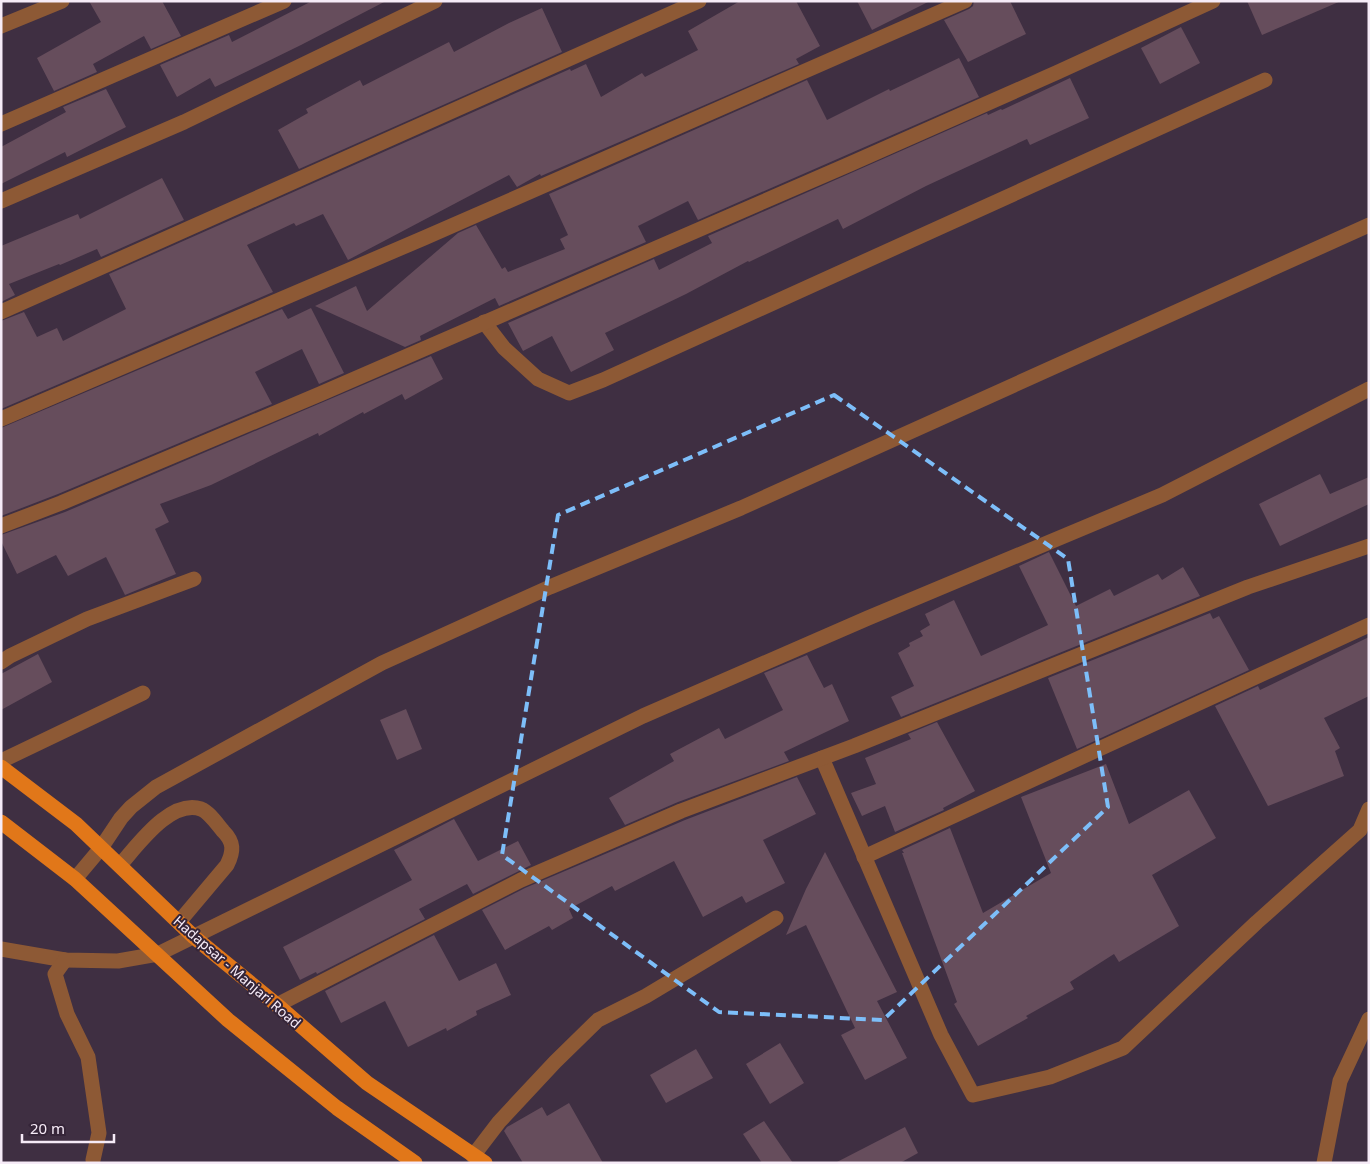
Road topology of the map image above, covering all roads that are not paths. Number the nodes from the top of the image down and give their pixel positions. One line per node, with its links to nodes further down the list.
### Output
1 (62, 1): 7 (street)
2 (284, 1): 9 (street)
3 (435, 1): 10 (street)
4 (699, 1): 12 (street)
5 (965, 1): 15 (street)
6 (1213, 1): 13 (street)
7 (1, 26)
8 (1265, 80): 13 (street)
9 (1, 124)
10 (1, 200)
11 (1369, 225): 27 (street)
12 (1, 312)
13 (484, 322): 16 (street)
14 (1369, 389): 33 (street)
15 (1, 419)
16 (1, 526)
17 (1369, 546): 22 (street)
18 (194, 579): 20 (street)
19 (1369, 625): 28 (street)
20 (1, 662)
21 (143, 693): 23 (street)
22 (822, 758): 28 (street); 37 (street)
23 (1, 761)
24 (1, 767): 27 (main road, Hadapsar - Manjari Road)
25 (1369, 809): 28 (street)
26 (1, 822): 30 (main road)
27 (101, 848): 29 (main road, Hadapsar - Manjari Road); 30 (street)
28 (864, 856)
29 (120, 865): 32 (main road, Hadapsar - Manjari Road); 32 (street)
30 (75, 879): 35 (main road)
31 (776, 918): 39 (street)
32 (179, 922): 33 (main road, Hadapsar - Manjari Road)
33 (194, 937): 35 (street); 37 (main road, Hadapsar - Manjari Road)
34 (1, 949): 36 (street)
35 (158, 954): 36 (street); 41 (main road)
36 (65, 960): 40 (street)
37 (277, 1006): 39 (main road, Hadapsar - Manjari Road)
38 (1369, 1019): 42 (street)
39 (479, 1159)
40 (93, 1160)
41 (415, 1163)
42 (1324, 1163)

